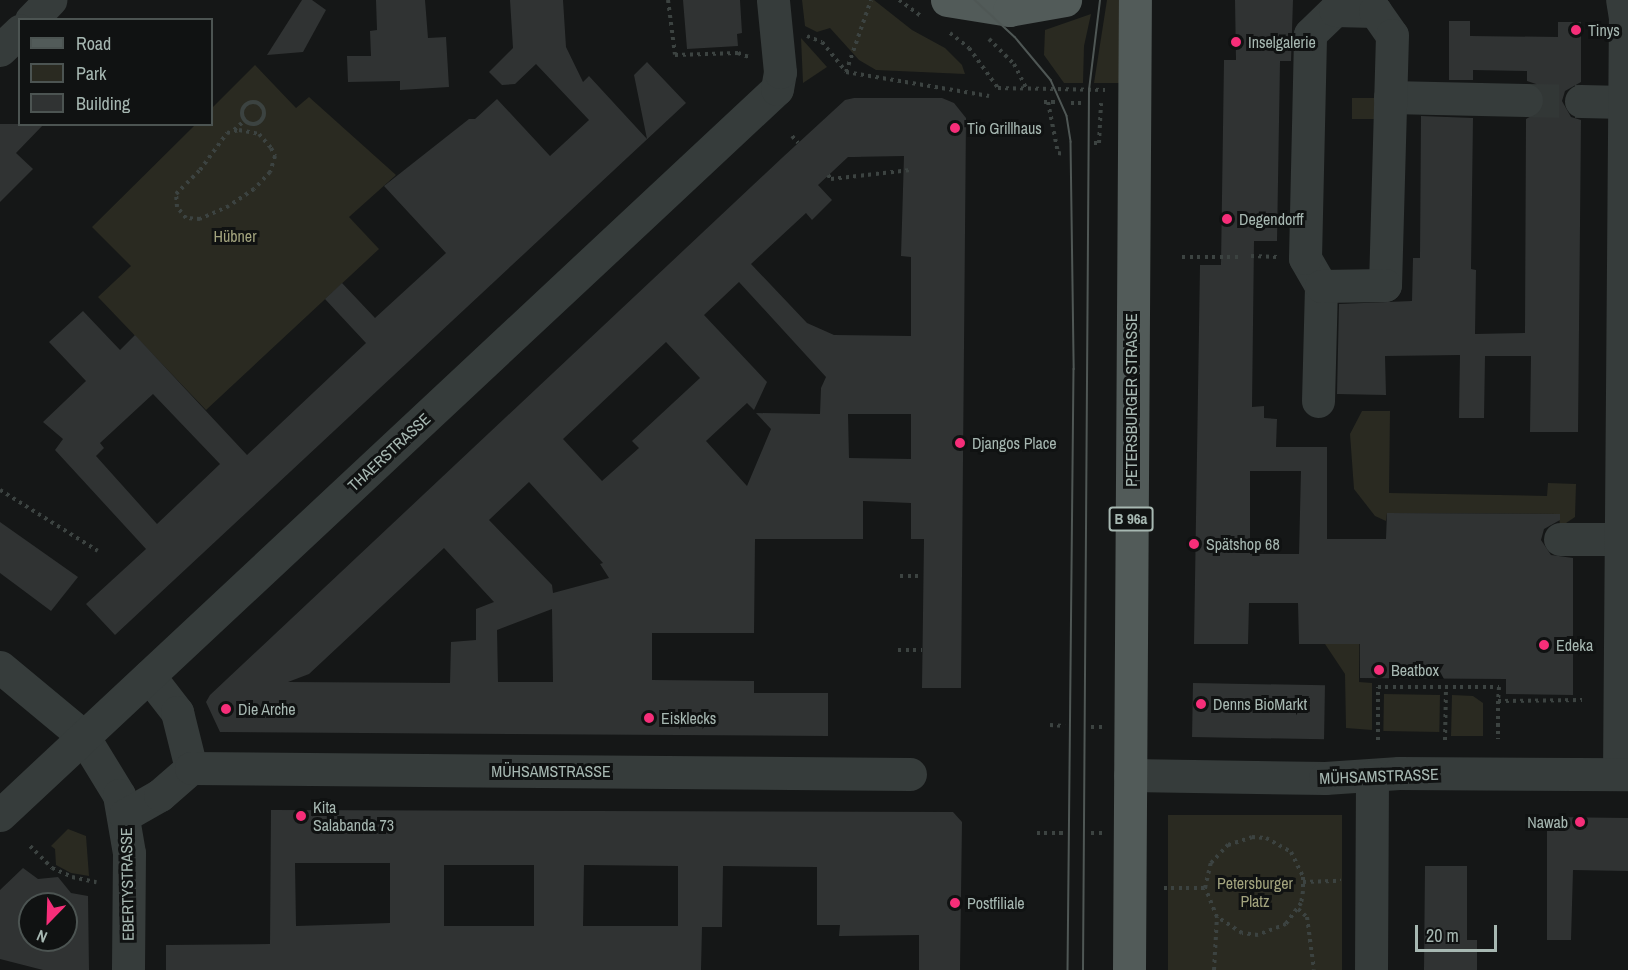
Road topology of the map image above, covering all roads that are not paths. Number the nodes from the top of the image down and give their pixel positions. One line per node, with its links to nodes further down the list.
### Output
1 (50, 0): 7 (street)
2 (773, 0): 19 (street, THAERSTRASSE)
3 (1065, 0): 6 (main road)
4 (1132, 3): 24 (main road, PETERSBURGER STRASSE / B 96a)
5 (1623, 3): 13 (street)
6 (941, 17)
7 (33, 18)
8 (18, 33): 9 (street)
9 (0, 50)
10 (1390, 97): 11 (street); 14 (street); 14 (street)
11 (1527, 100)
12 (1581, 101): 13 (street)
13 (1624, 102): 17 (street)
14 (1321, 286): 15 (street)
15 (1318, 401)
16 (1560, 539): 17 (street)
17 (1621, 539): 23 (street)
18 (0, 668): 20 (street, EBERTYSTRASSE)
19 (149, 676): 20 (street, THAERSTRASSE); 21 (street)
20 (83, 736): 26 (street, THAERSTRASSE); 27 (street, EBERTYSTRASSE)
21 (191, 768): 22 (street, MÜHSAMSTRASSE); 27 (street)
22 (910, 774)
23 (1623, 774): 25 (street, MÜHSAMSTRASSE)
24 (1130, 775): 25 (street, MÜHSAMSTRASSE); 29 (main road, PETERSBURGER STRASSE / B 96a)
25 (1372, 776): 30 (street)
26 (0, 815)
27 (125, 815): 28 (street, EBERTYSTRASSE)
28 (128, 970)
29 (1129, 970)
30 (1371, 970)

